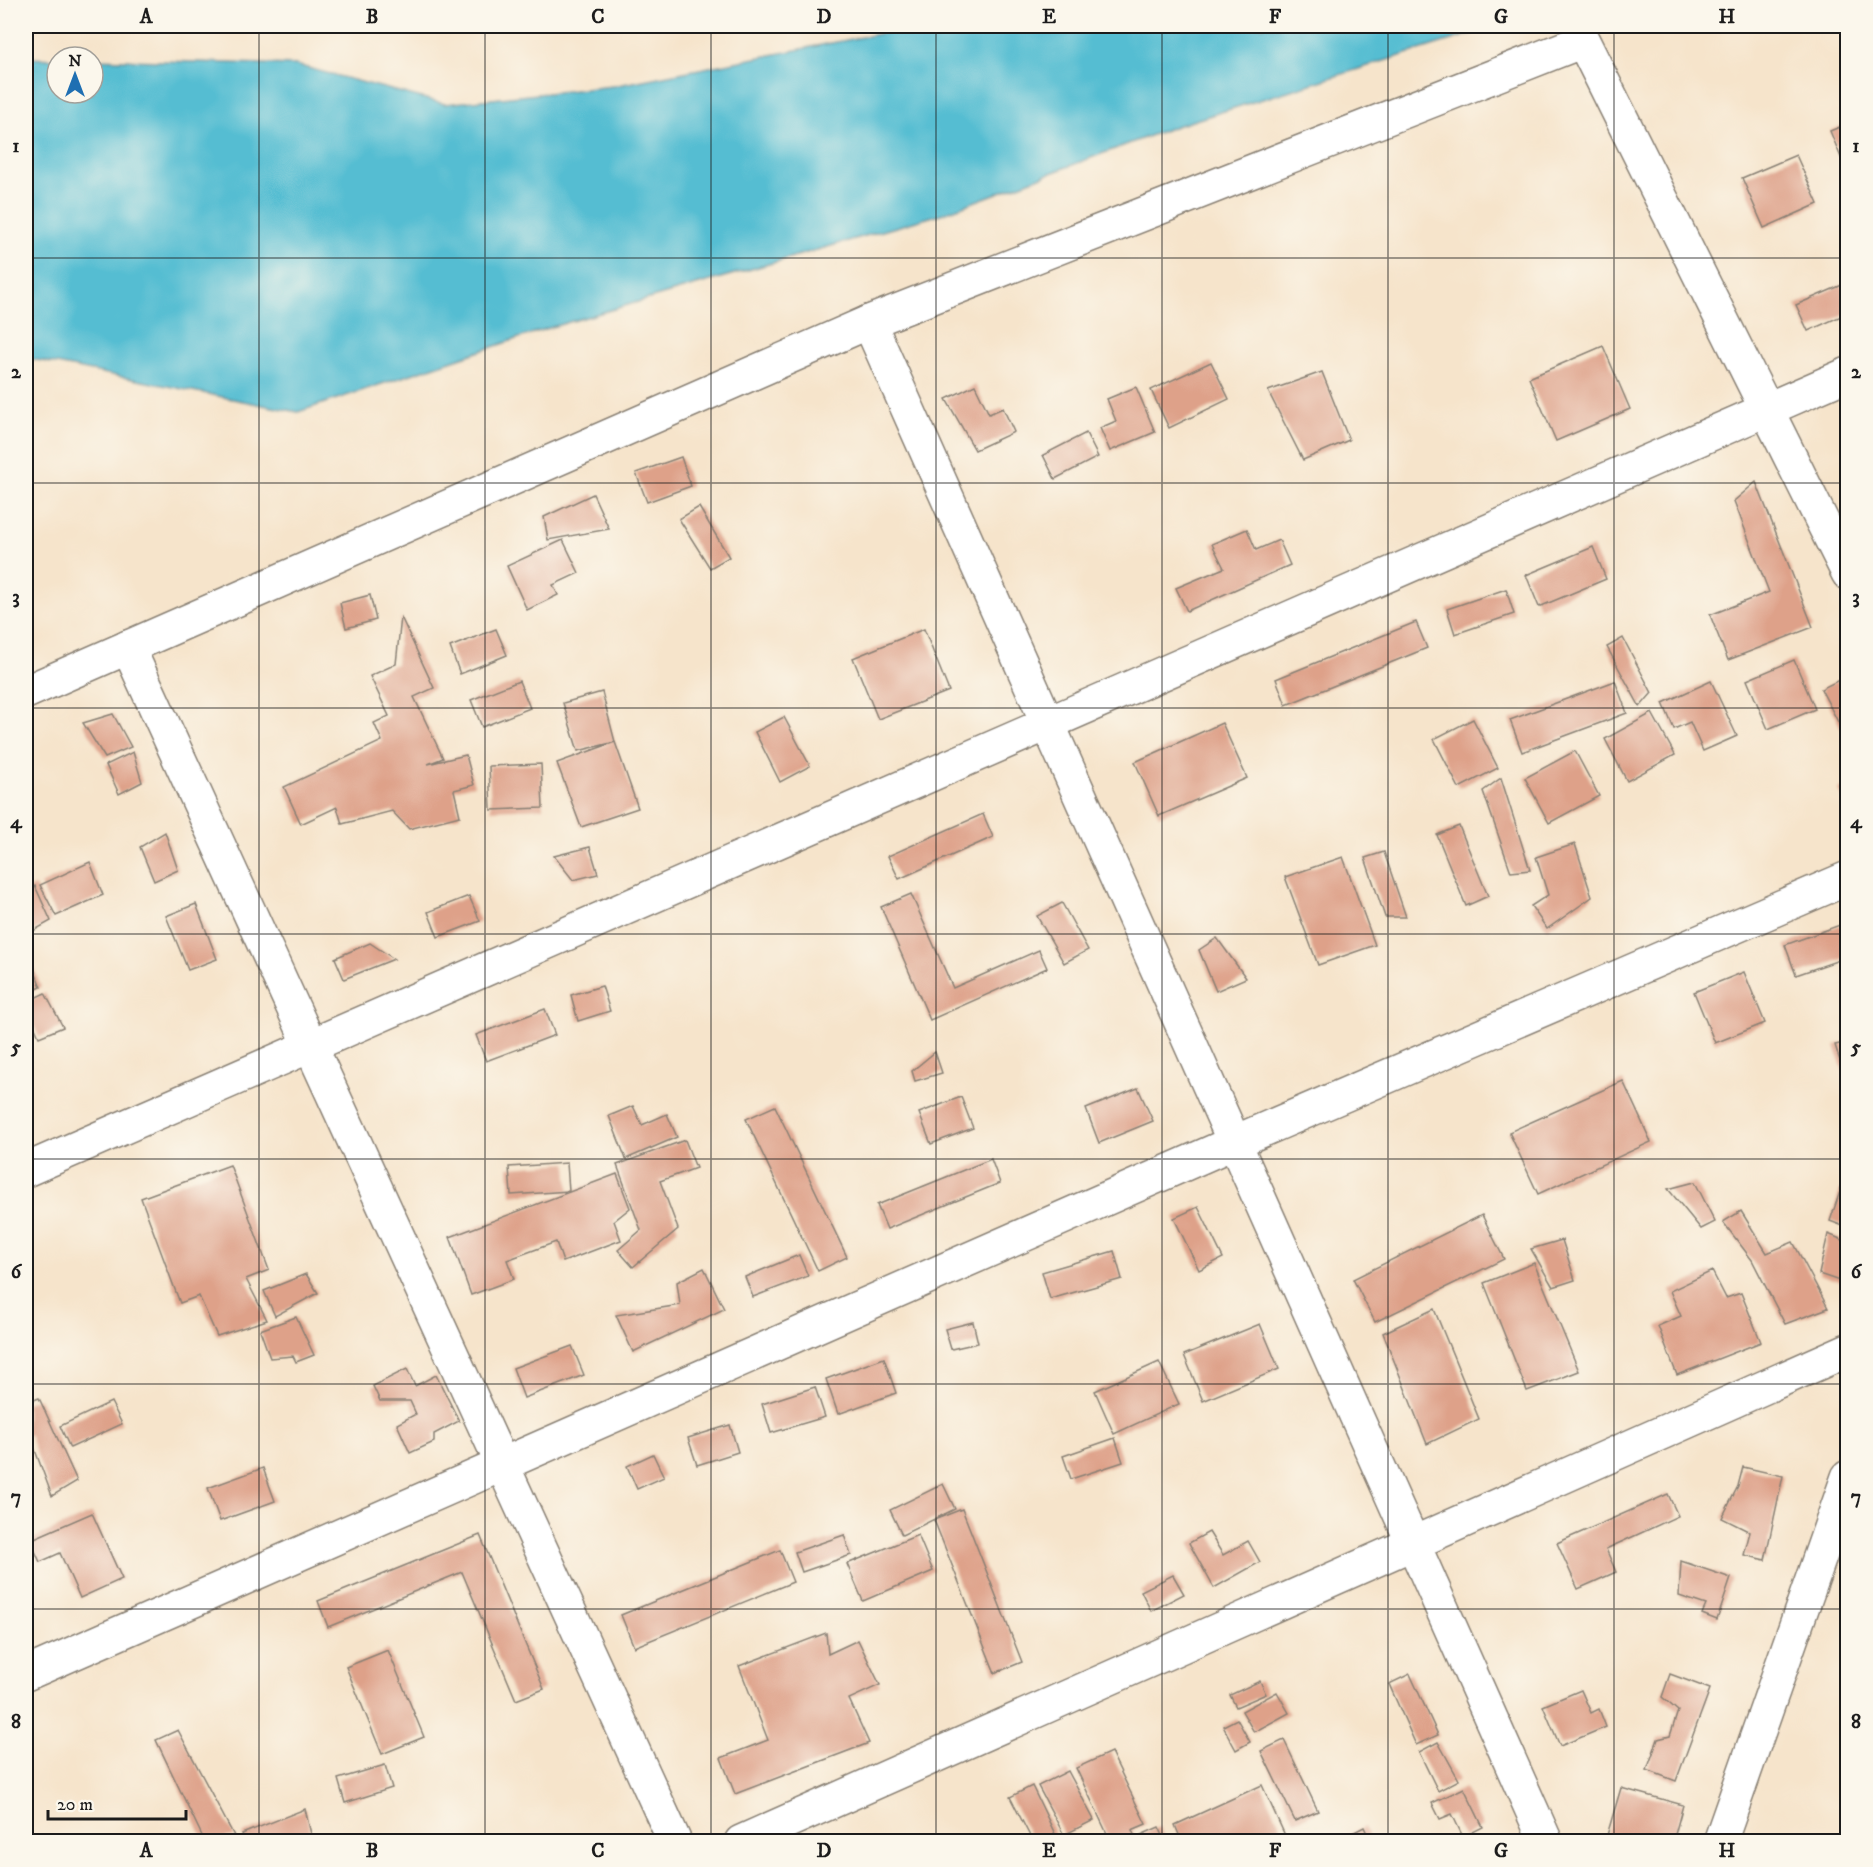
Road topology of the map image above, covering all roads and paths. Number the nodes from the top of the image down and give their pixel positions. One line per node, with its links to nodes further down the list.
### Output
1 (869, 322): 3 (street); 5 (street); 7 (street)
2 (1848, 374): 3 (street)
3 (1766, 409): 4 (street); 7 (street)
4 (1848, 573)
5 (128, 647): 6 (street); 9 (street)
6 (26, 693)
7 (1048, 723): 9 (street); 10 (street)
8 (1848, 878): 10 (street)
9 (311, 1045): 11 (street); 13 (street)
10 (1235, 1142): 13 (street); 15 (street)
11 (26, 1170)
12 (1848, 1350): 15 (street)
13 (502, 1464): 16 (street); 17 (street)
14 (1848, 1477): 20 (street)
15 (1413, 1542): 18 (street); 19 (street)
16 (26, 1674)
17 (675, 1842)
18 (741, 1842)
19 (1546, 1842)
20 (1720, 1842)

